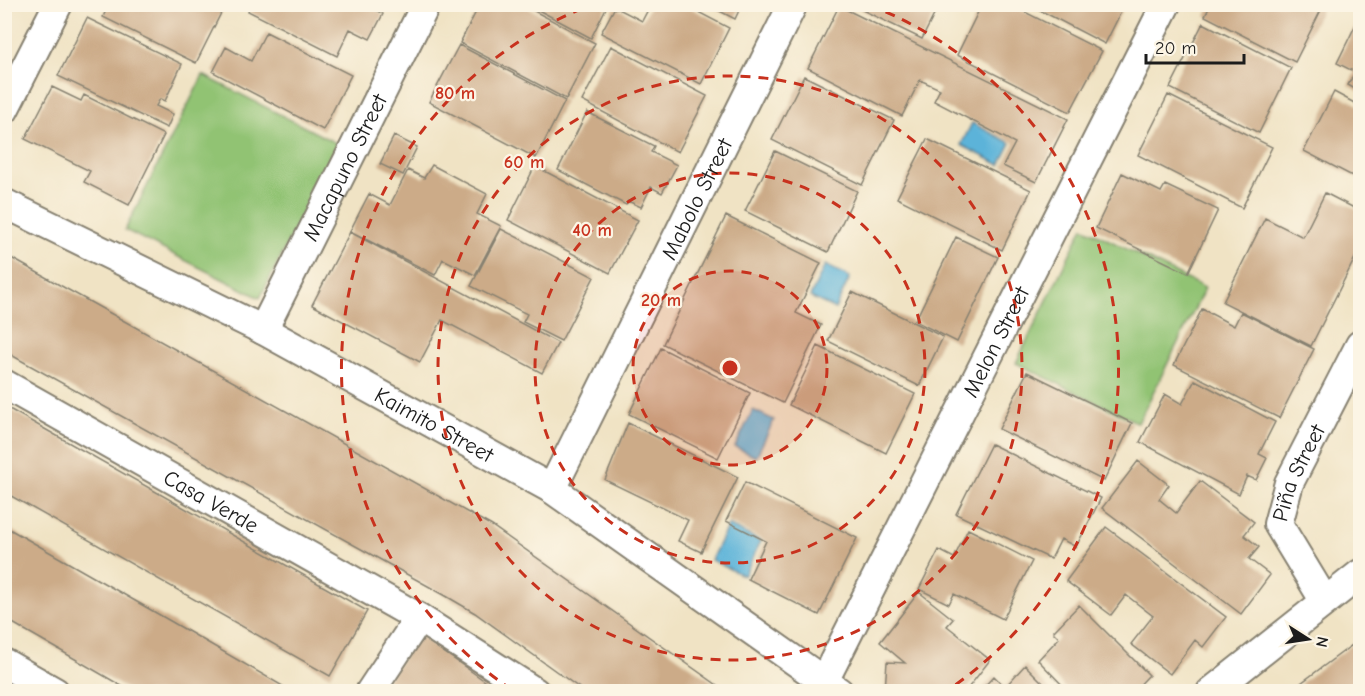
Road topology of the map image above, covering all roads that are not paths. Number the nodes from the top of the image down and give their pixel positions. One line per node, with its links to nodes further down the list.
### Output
1 (58, 4): 5 (street)
2 (426, 4): 7 (street, Macapuno Street)
3 (793, 4): 10 (street, Mabolo Street)
4 (1166, 4): 15 (street, Melon Street)
5 (4, 110)
6 (4, 203): 7 (street, Kaimito Street)
7 (263, 330): 10 (street, Kaimito Street)
8 (1360, 345): 12 (street, Piña Street)
9 (4, 384): 13 (street, Casa Verde)
10 (552, 489): 15 (street, Kaimito Street)
11 (1360, 574): 12 (street)
12 (1324, 600): 19 (street)
13 (418, 618): 17 (street); 18 (street, Casa Verde)
14 (4, 663): 16 (street)
15 (832, 685)
16 (55, 692)
17 (370, 692)
18 (535, 692)
19 (1211, 692)

